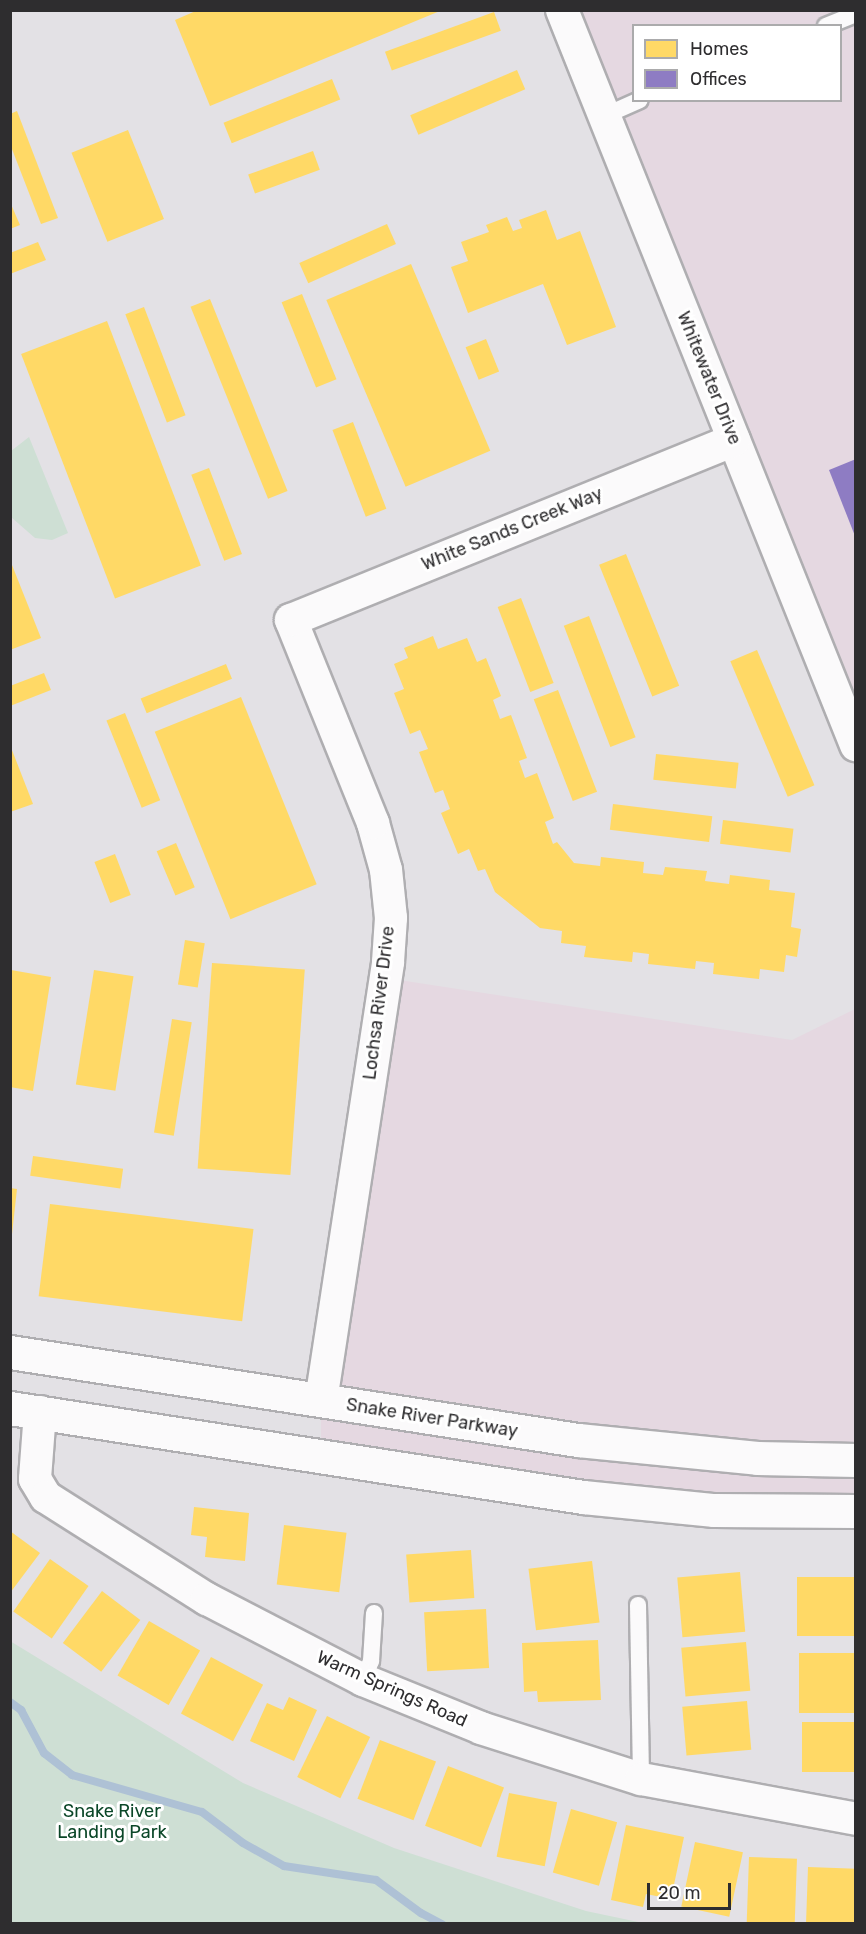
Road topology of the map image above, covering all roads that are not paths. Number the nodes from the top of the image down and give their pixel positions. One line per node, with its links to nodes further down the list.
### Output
1 (562, 10): 5 (street, Whitewater Drive)
2 (855, 14): 3 (lane)
3 (831, 24)
4 (636, 102): 5 (lane)
5 (604, 116): 6 (street, Whitewater Drive)
6 (734, 440): 7 (street, White Sands Creek Way); 8 (street, Whitewater Drive)
7 (291, 620): 10 (street, Lochsa River Drive)
8 (855, 745)
9 (10, 1352): 10 (street, Snake River Parkway)
10 (321, 1401): 12 (street, Snake River Parkway)
11 (25, 1410): 13 (street); 16 (street, Warm Springs Road)
12 (855, 1460)
13 (855, 1511)
14 (638, 1605): 17 (lane)
15 (374, 1613): 16 (lane)
16 (363, 1680): 17 (street, Warm Springs Road)
17 (641, 1779): 18 (street, Warm Springs Road)
18 (855, 1819)

